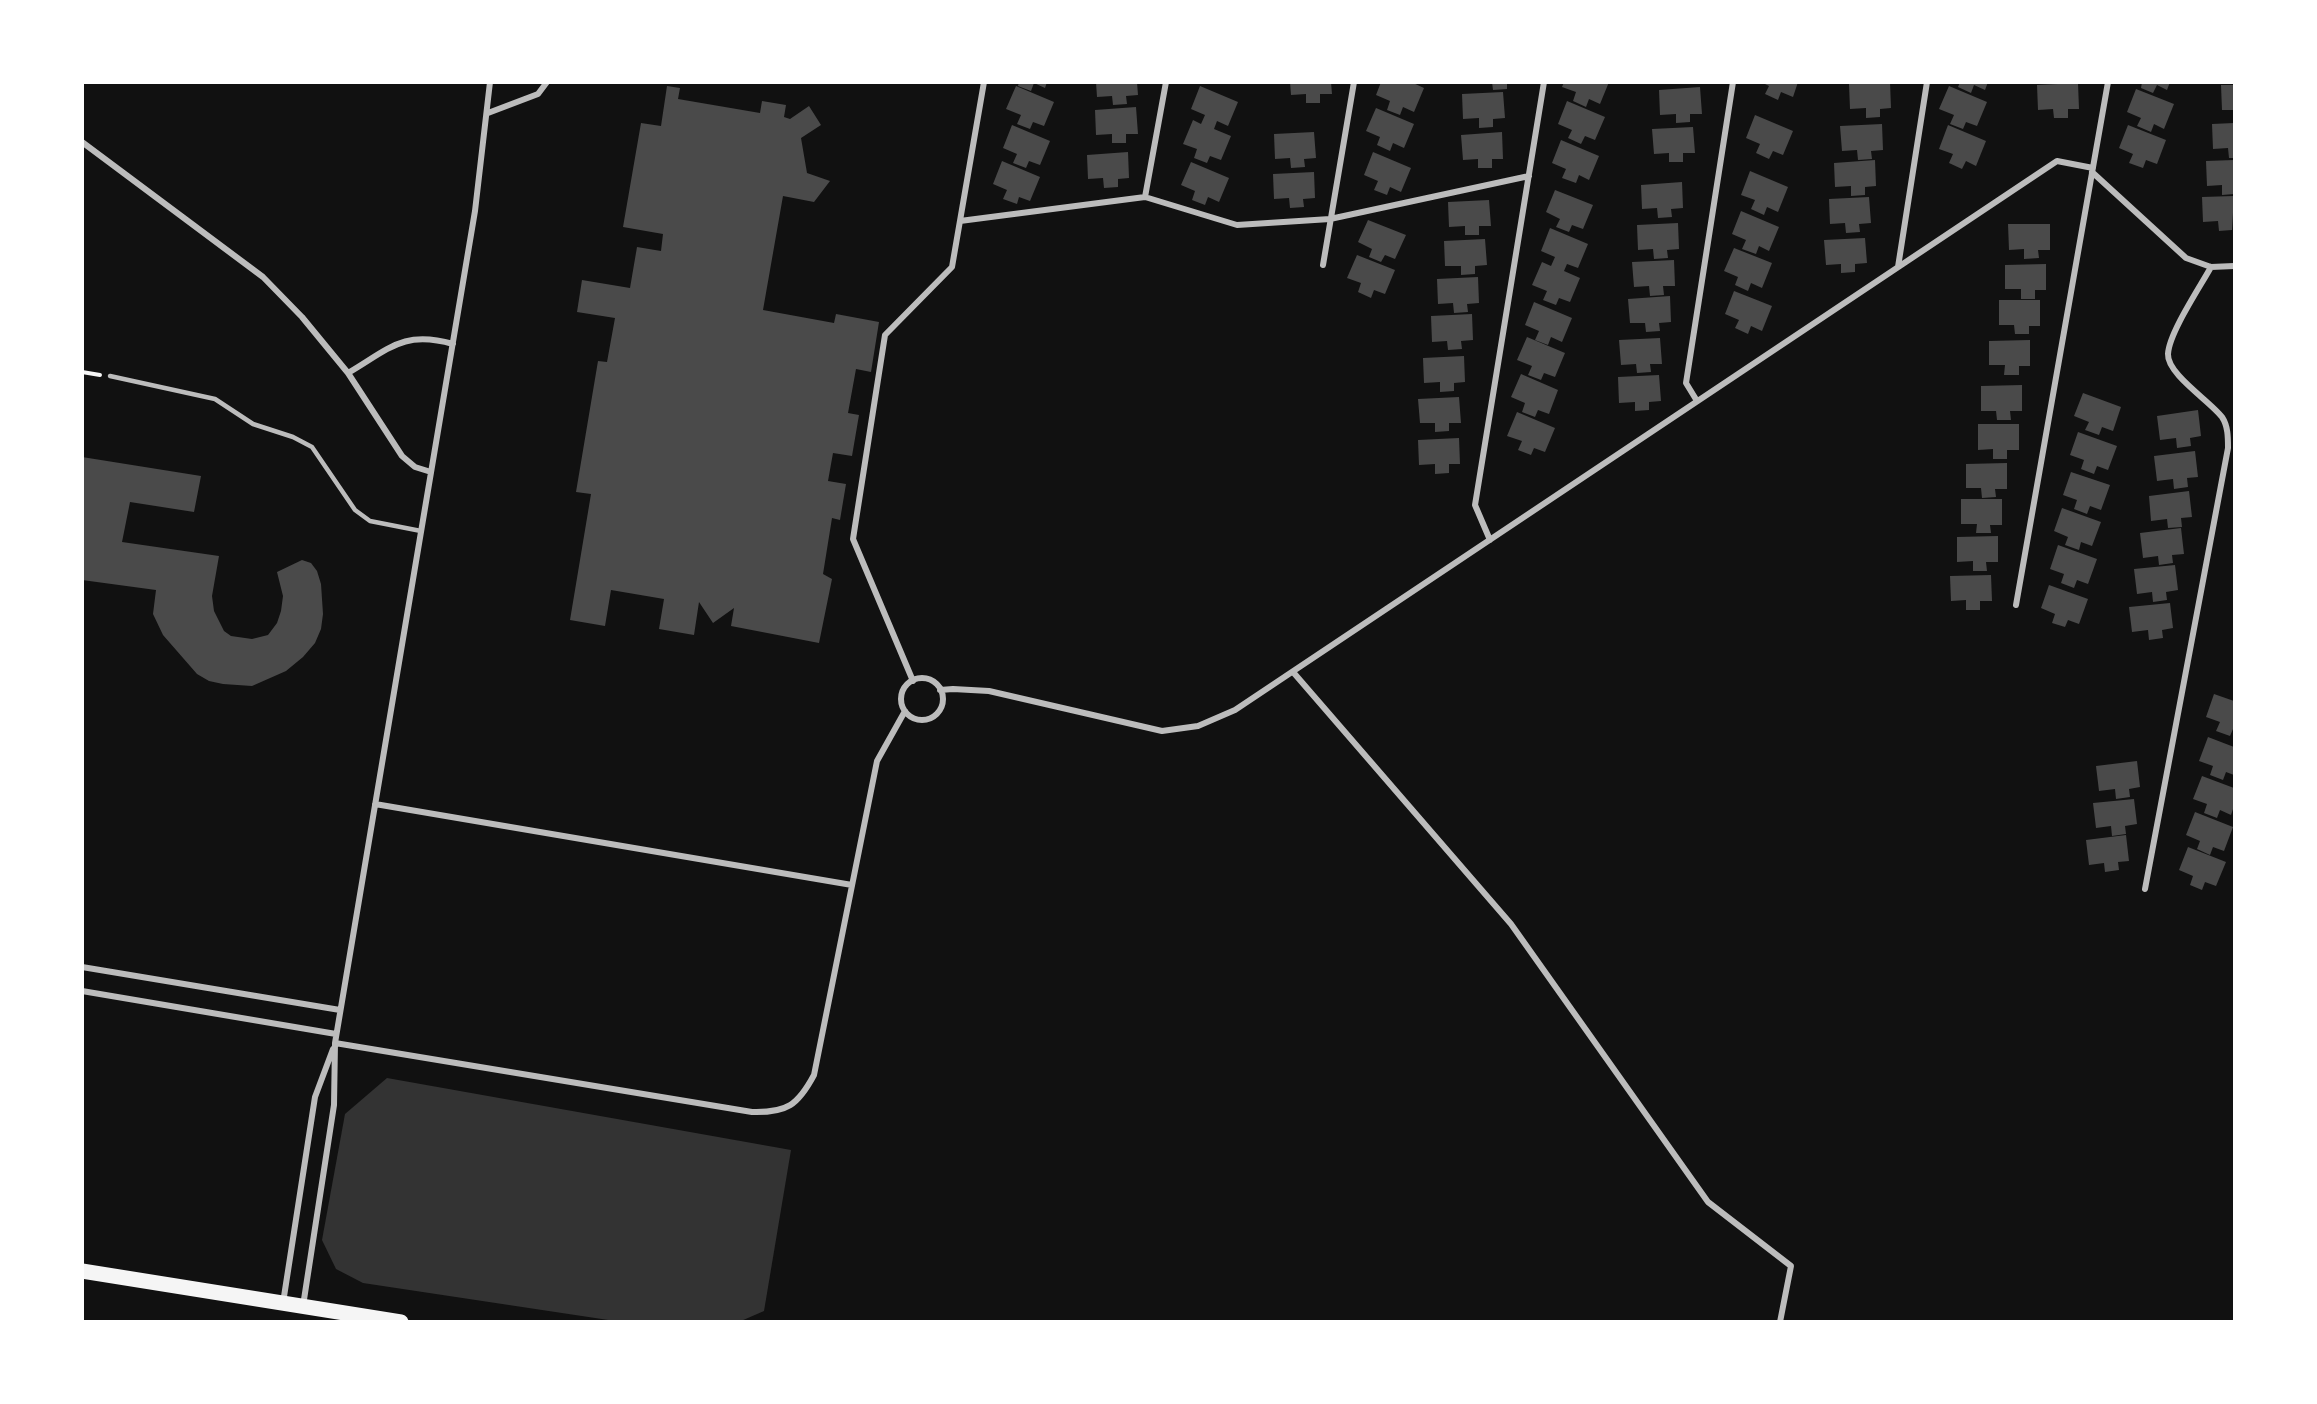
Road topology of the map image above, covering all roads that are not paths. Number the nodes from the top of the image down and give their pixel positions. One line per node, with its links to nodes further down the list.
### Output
1 (490, 82): 10 (street)
2 (547, 82): 10 (street)
3 (984, 82): 16 (street)
4 (1166, 82): 14 (street)
5 (1354, 82): 15 (street)
6 (1544, 82): 13 (street)
7 (1732, 82): 24 (street)
8 (1927, 82): 19 (street)
9 (2108, 82): 12 (street)
10 (488, 112): 21 (street)
11 (82, 142): 22 (street)
12 (2093, 170): 19 (street); 20 (street); 28 (street)
13 (1529, 176): 15 (street); 27 (street)
14 (1145, 197): 15 (street); 16 (street)
15 (1330, 219): 17 (street)
16 (960, 221): 30 (street)
17 (1323, 265)
18 (2235, 266): 20 (street)
19 (1898, 267): 24 (street)
20 (2211, 267): 35 (street)
21 (453, 344): 22 (street); 25 (street)
22 (348, 373): 25 (street)
23 (110, 376): 26 (lane)
24 (1697, 402): 27 (street)
25 (431, 472): 26 (street)
26 (421, 531): 33 (street)
27 (1490, 540): 29 (street)
28 (2016, 605)
29 (1293, 672): 31 (street); 45 (street)
30 (913, 681): 31 (street); 32 (street)
31 (940, 690): 32 (street)
32 (905, 711): 34 (street)
33 (375, 804): 34 (street); 38 (street)
34 (852, 885): 40 (street)
35 (2145, 889)
36 (82, 967): 38 (street)
37 (82, 991): 39 (street)
38 (340, 1010): 39 (street)
39 (336, 1034): 40 (street)
40 (335, 1042): 42 (street); 43 (street)
41 (82, 1271): 42 (main road)
42 (283, 1304): 43 (main road)
43 (302, 1307): 44 (main road)
44 (400, 1322)
45 (1780, 1322)

